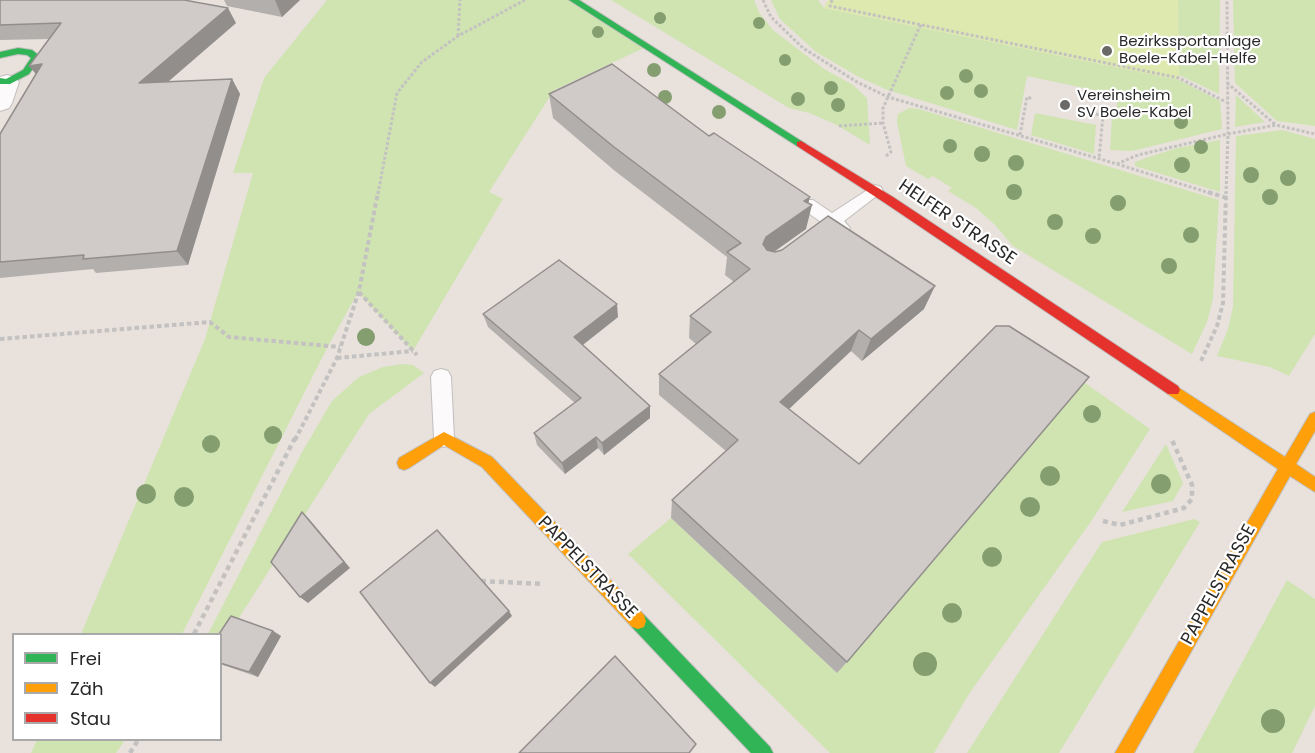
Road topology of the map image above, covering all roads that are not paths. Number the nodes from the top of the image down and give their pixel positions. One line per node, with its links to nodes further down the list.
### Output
1 (573, 0): 4 (street, HELFER STRASSE)
2 (0, 55): 3 (street)
3 (2, 89)
4 (875, 191): 6 (lane); 13 (street, HELFER STRASSE)
5 (807, 204): 6 (lane)
6 (832, 222): 7 (lane); 8 (lane)
7 (856, 238)
8 (797, 247)
9 (441, 377): 11 (lane)
10 (1315, 418): 13 (street, PAPPELSTRASSE)
11 (444, 438): 12 (street); 15 (street, PAPPELSTRASSE)
12 (404, 463)
13 (1287, 468): 14 (street, HELFER STRASSE); 16 (street, PAPPELSTRASSE)
14 (1315, 485)
15 (755, 750)
16 (1124, 753)

